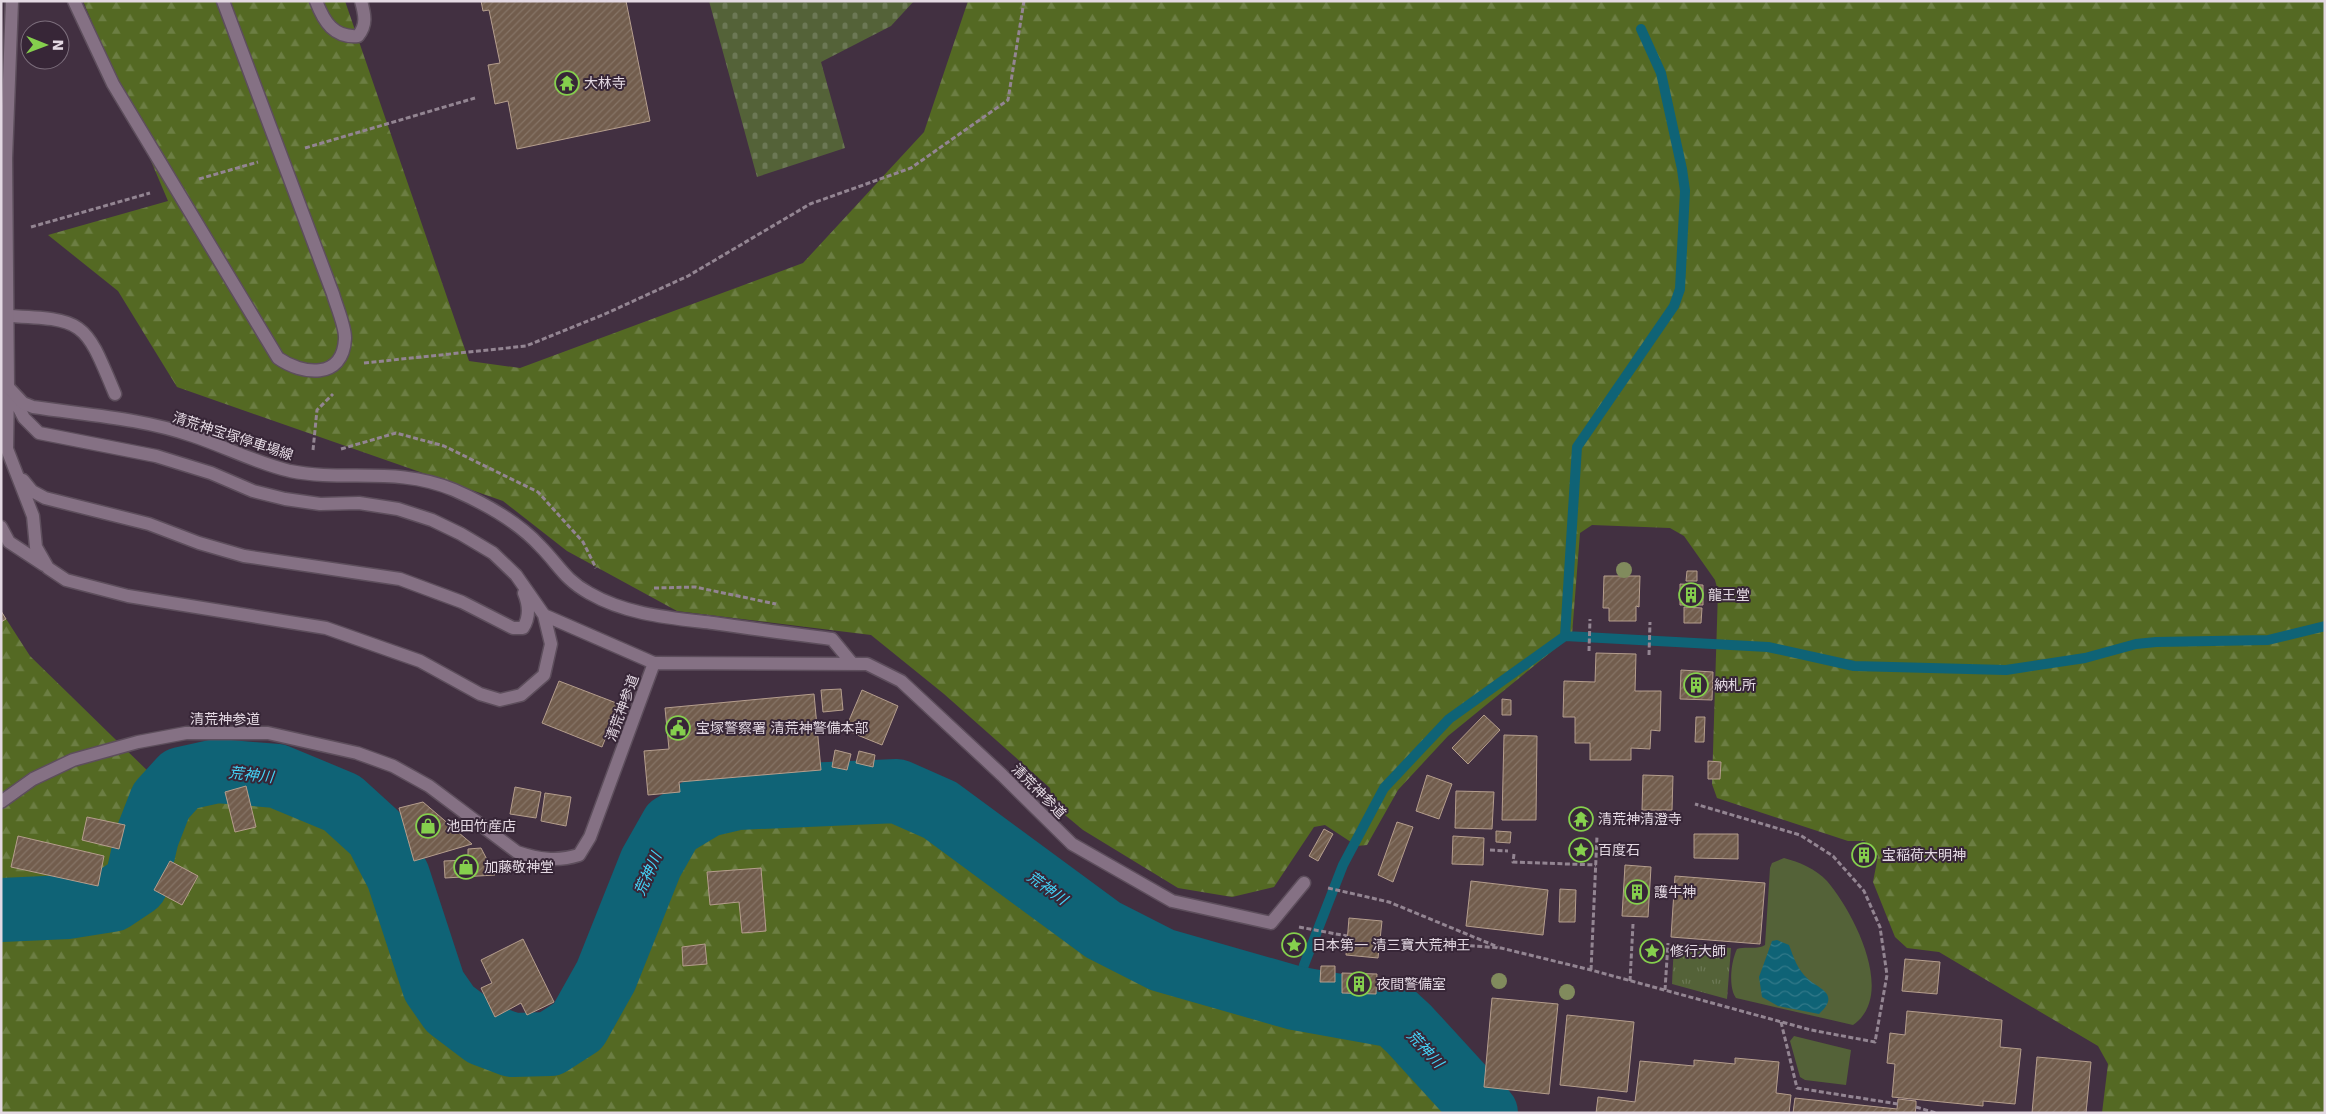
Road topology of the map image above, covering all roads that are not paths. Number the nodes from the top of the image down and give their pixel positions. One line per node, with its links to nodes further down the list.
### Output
1 (12, 1): 6 (street)
2 (74, 1): 3 (street)
3 (223, 1)
4 (316, 1): 5 (street)
5 (361, 1)
6 (3, 190): 7 (street)
7 (7, 316): 8 (street); 9 (street)
8 (8, 387): 10 (street); 13 (street); 15 (street, 清荒神宝塚停車場線)
9 (115, 394)
10 (7, 449): 12 (street); 13 (street)
11 (1, 526): 12 (street)
12 (48, 568): 14 (street)
13 (516, 575): 14 (street)
14 (544, 615): 16 (street)
15 (851, 662): 16 (street, 清荒神参道); 18 (street, 清荒神参道)
16 (654, 663): 17 (street, 清荒神参道)
17 (1, 802)
18 (1304, 883)

